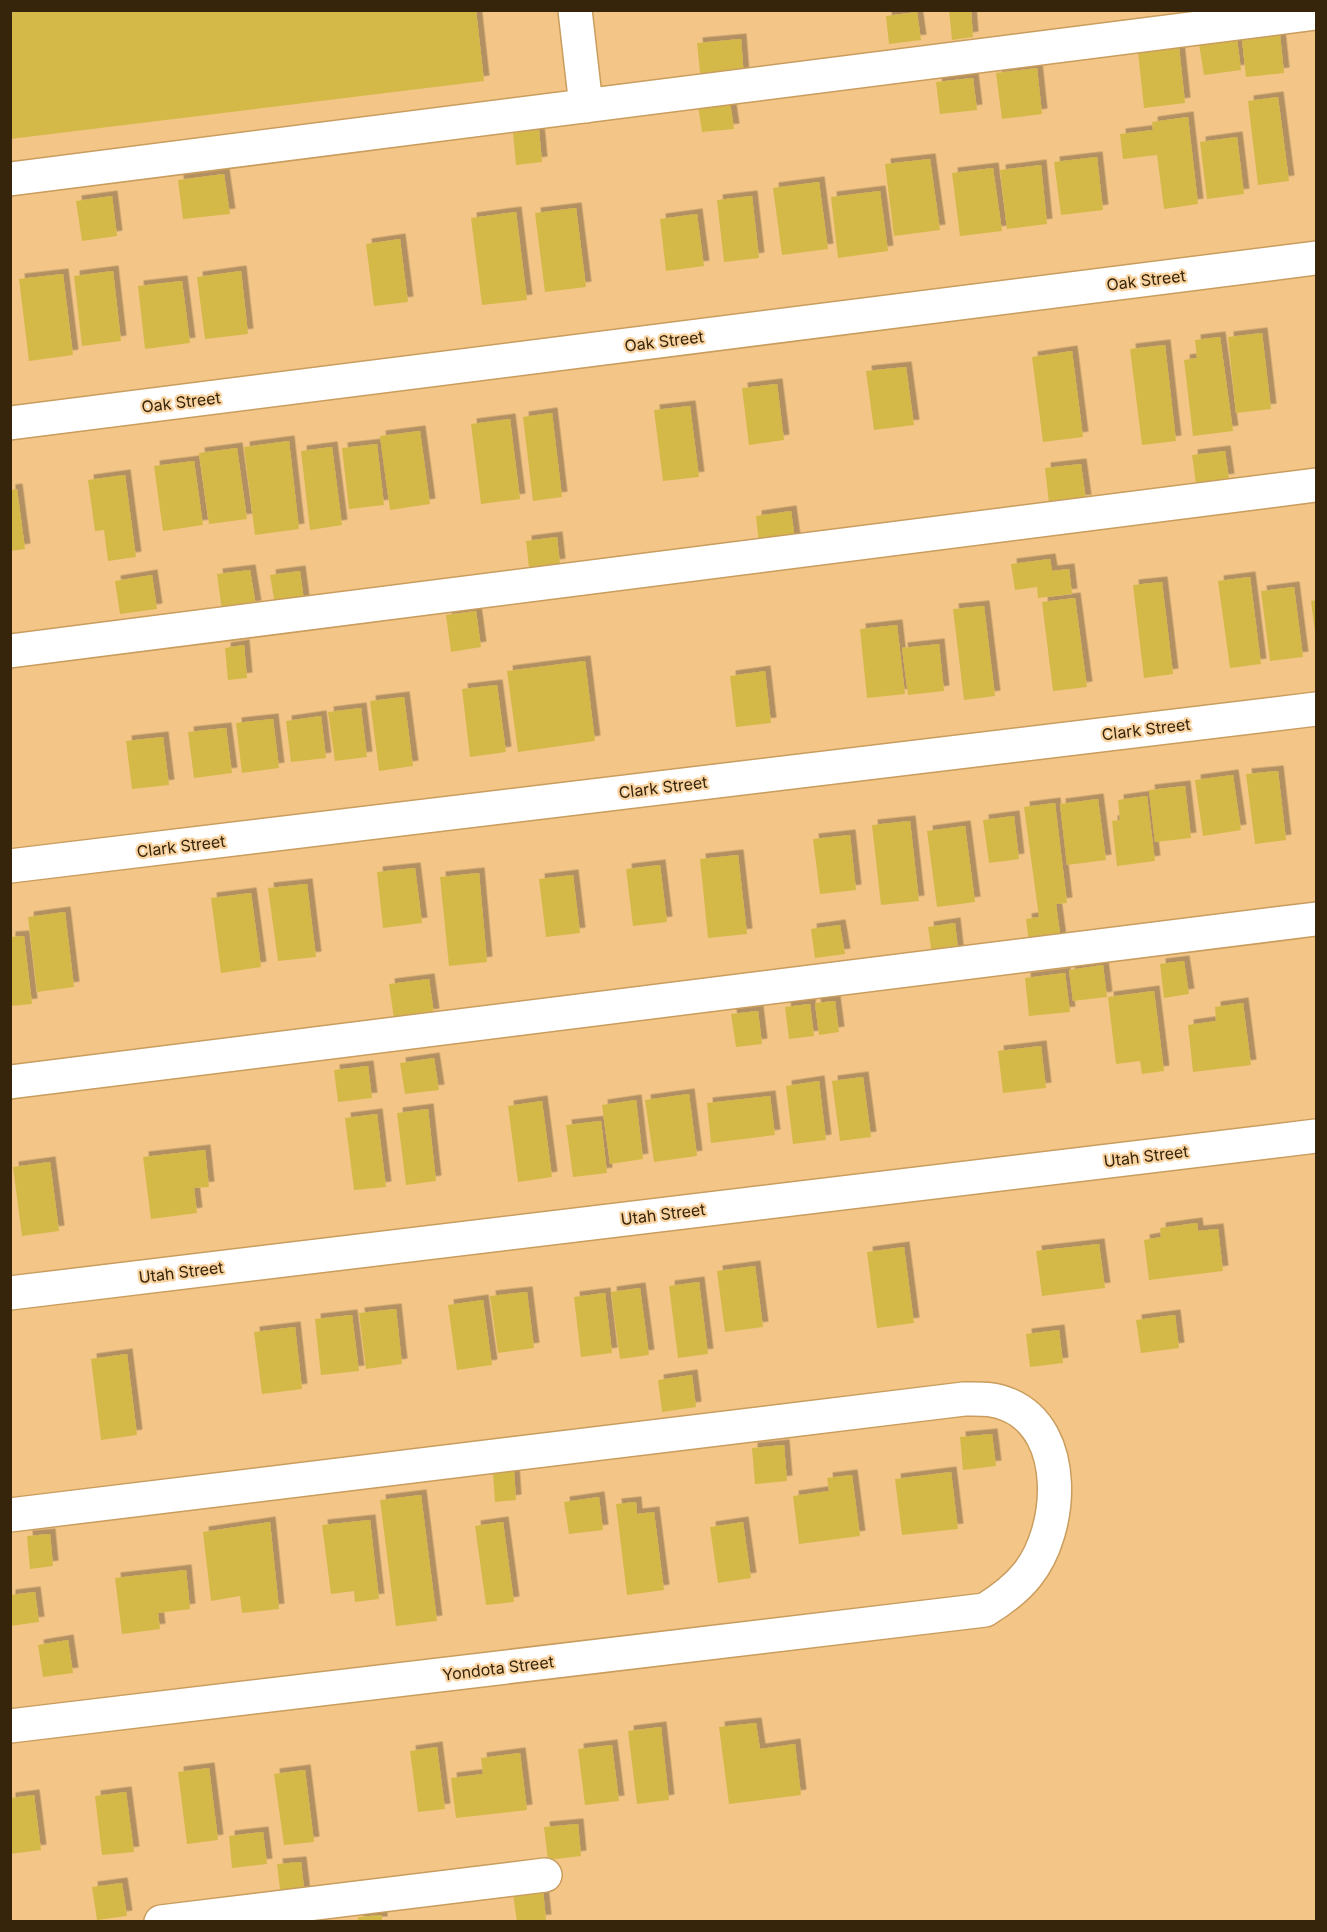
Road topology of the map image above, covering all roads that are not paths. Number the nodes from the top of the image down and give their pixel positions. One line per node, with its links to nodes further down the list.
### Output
1 (574, 10): 3 (street)
2 (1317, 14): 3 (street)
3 (586, 106): 4 (street)
4 (10, 179)
5 (1317, 258): 6 (street, Oak Street)
6 (10, 423)
7 (1317, 485): 8 (street)
8 (10, 651)
9 (1317, 709): 10 (street, Clark Street)
10 (10, 866)
11 (1317, 919): 12 (street)
12 (10, 1082)
13 (1317, 1136): 14 (street, Utah Street)
14 (10, 1293)
15 (10, 1515): 16 (street, Yondota Street)
16 (10, 1726)
17 (545, 1875): 18 (street)
18 (161, 1922)

